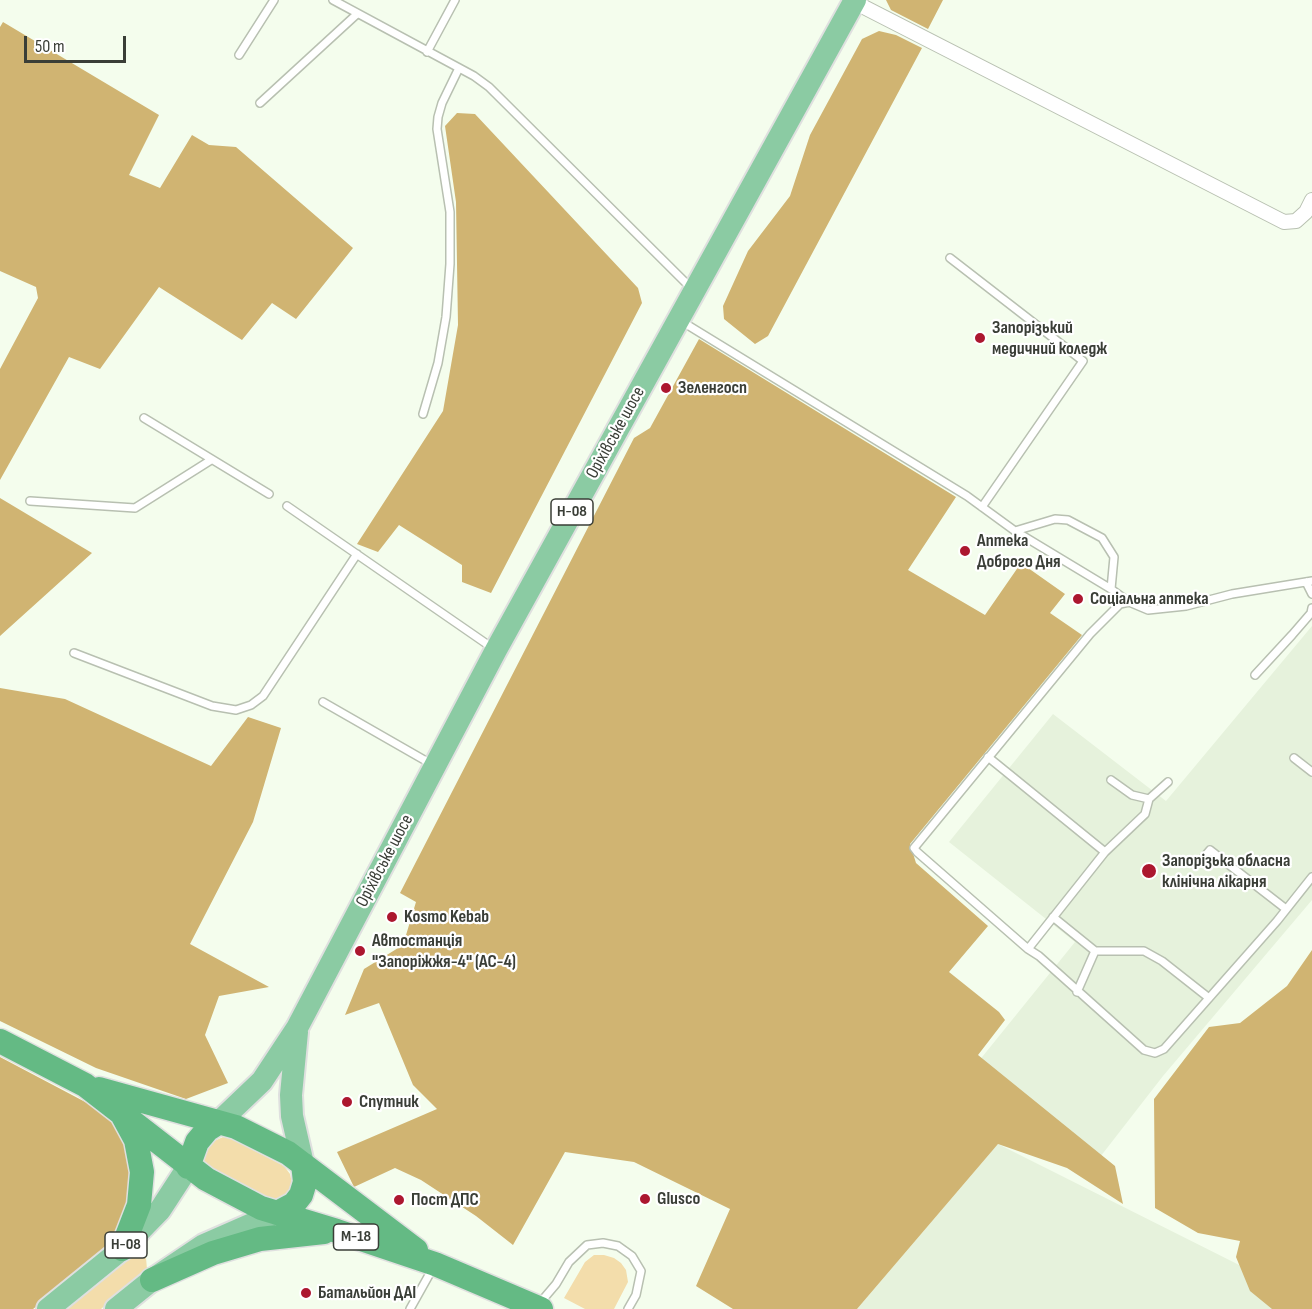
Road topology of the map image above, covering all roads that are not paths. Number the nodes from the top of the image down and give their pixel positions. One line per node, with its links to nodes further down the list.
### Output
1 (274, 0): 7 (lane)
2 (333, 0): 5 (lane)
3 (455, 0): 6 (lane)
4 (854, 1): 10 (street); 12 (main road, Оріхівське шосе / Н-08)
5 (357, 14): 6 (lane); 9 (lane)
6 (427, 52): 8 (lane)
7 (239, 55)
8 (459, 68): 12 (lane); 14 (lane)
9 (260, 103)
10 (1312, 200)
11 (950, 258): 20 (lane)
12 (694, 291): 13 (main road, Оріхівське шосе / Н-08)
13 (678, 320): 20 (lane); 28 (main road, Оріхівське шосе / Н-08)
14 (423, 414)
15 (144, 418): 16 (lane)
16 (211, 460): 17 (lane); 18 (lane)
17 (269, 494)
18 (30, 501)
19 (287, 506): 22 (lane)
20 (982, 507): 21 (lane)
21 (1016, 531): 24 (lane); 24 (lane)
22 (357, 554): 28 (lane); 29 (lane)
23 (1309, 581): 25 (lane); 26 (lane)
24 (1111, 589): 26 (lane)
25 (1312, 594)
26 (1129, 603): 32 (lane)
27 (1312, 608): 30 (lane)
28 (496, 650): 34 (main road, Оріхівське шосе / Н-08)
29 (74, 652)
30 (1255, 675)
31 (323, 702): 34 (lane)
32 (988, 758): 39 (lane); 44 (lane)
33 (1294, 758): 35 (lane)
34 (435, 766): 48 (main road, Оріхівське шосе / Н-08)
35 (1312, 772)
36 (1111, 780): 38 (lane)
37 (1168, 782): 38 (lane)
38 (1149, 799): 39 (lane)
39 (1105, 852): 43 (lane)
40 (1200, 862): 42 (lane)
41 (1312, 878): 42 (lane)
42 (1286, 909): 47 (lane)
43 (1053, 917): 44 (lane); 45 (lane)
44 (1028, 949): 46 (lane)
45 (1095, 951): 46 (lane); 47 (lane)
46 (1077, 992): 47 (lane)
47 (1209, 998)
48 (297, 1028): 52 (main road, Оріхівське шосе / Н-08); 53 (main road, Оріхівське шосе / Н-08)
49 (0, 1041): 50 (highway, М-18)
50 (85, 1085): 51 (highway, М-18); 52 (highway, М-18)
51 (120, 1111): 54 (highway, М-18); 57 (highway)
52 (218, 1123): 53 (highway, М-18); 54 (highway, Н-08)
53 (303, 1164): 55 (highway, Н-08); 58 (highway, М-18)
54 (189, 1167): 55 (highway, М-18); 57 (main road, Н-08)
55 (277, 1213): 56 (highway, М-18); 59 (main road, Н-08)
56 (337, 1231): 58 (highway, М-18); 59 (highway)
57 (122, 1249): 61 (main road, Н-08)
58 (435, 1264): 60 (highway, М-18); 63 (lane)
59 (152, 1281): 62 (main road, Н-08)
60 (539, 1308): 64 (lane)
61 (48, 1309)
62 (116, 1309)
63 (410, 1309)
64 (628, 1309)

